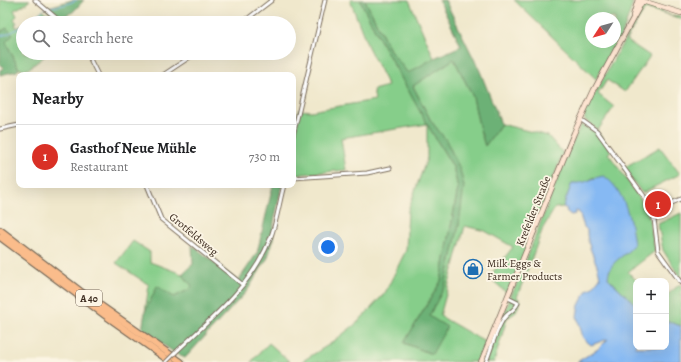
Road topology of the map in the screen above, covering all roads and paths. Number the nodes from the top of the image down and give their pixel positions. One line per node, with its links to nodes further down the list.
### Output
1 (35, 0): 6 (street)
2 (272, 0): 7 (street)
3 (326, 0): 12 (street)
4 (641, 0): 5 (main road); 13 (main road, Krefelder Straße)
5 (681, 13)
6 (54, 16)
7 (251, 16)
8 (90, 60): 10 (street)
9 (186, 60): 11 (street)
10 (96, 72)
11 (168, 72)
12 (296, 120)
13 (580, 120): 21 (street); 26 (main road, Krefelder Straße)
14 (16, 126): 15 (street)
15 (0, 129)
16 (390, 168): 17 (street)
17 (296, 178)
18 (148, 188): 25 (street, Grotfeldsweg)
19 (283, 188): 25 (street)
20 (681, 199): 21 (street)
21 (653, 211): 24 (street)
22 (0, 230): 29 (highway, A 40)
23 (0, 237): 28 (highway, A 40)
24 (681, 283)
25 (243, 285): 27 (street, bridge)
26 (508, 298): 30 (main road, Krefelder Straße); 31 (street)
27 (166, 362)
28 (171, 362)
29 (181, 362)
30 (481, 362)
31 (486, 362)

